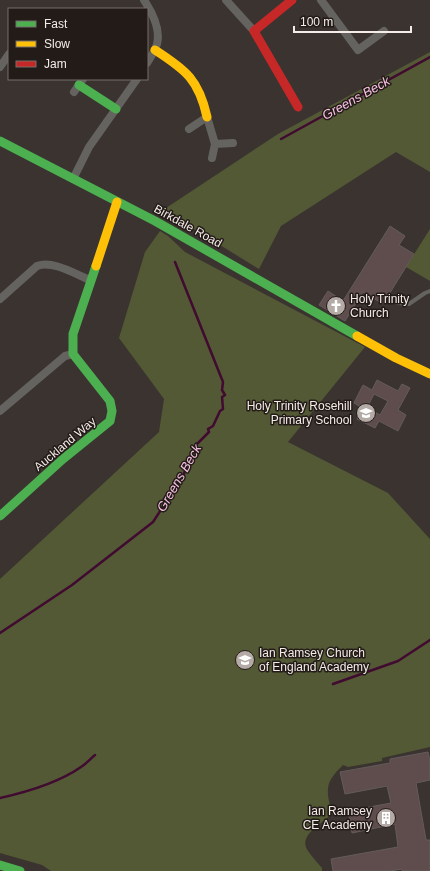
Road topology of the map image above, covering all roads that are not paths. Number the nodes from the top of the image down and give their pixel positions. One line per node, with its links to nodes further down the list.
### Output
1 (144, 0): 7 (street)
2 (226, 0): 5 (street)
3 (292, 0): 5 (street)
4 (321, 0): 6 (street)
5 (254, 31): 13 (street)
6 (384, 32)
7 (154, 50): 9 (street); 15 (street)
8 (8, 55): 10 (street)
9 (148, 61)
10 (0, 67)
11 (135, 80): 14 (street)
12 (79, 85): 14 (street)
13 (298, 107)
14 (116, 109): 21 (street)
15 (208, 117): 16 (street); 19 (street)
16 (189, 129)
17 (0, 141): 21 (street, Birkdale Road)
18 (233, 143): 19 (street)
19 (215, 144): 20 (street)
20 (212, 158)
21 (73, 179): 22 (street, Birkdale Road)
22 (116, 202): 23 (street); 28 (street, Birkdale Road)
23 (90, 280): 25 (street); 27 (street)
24 (430, 292): 26 (lane)
25 (0, 300)
26 (397, 303)
27 (73, 354): 29 (street); 30 (street, Auckland Way)
28 (430, 374)
29 (0, 411)
30 (0, 516)
31 (0, 865): 32 (street)
32 (9, 869): 33 (street)
33 (20, 871)

